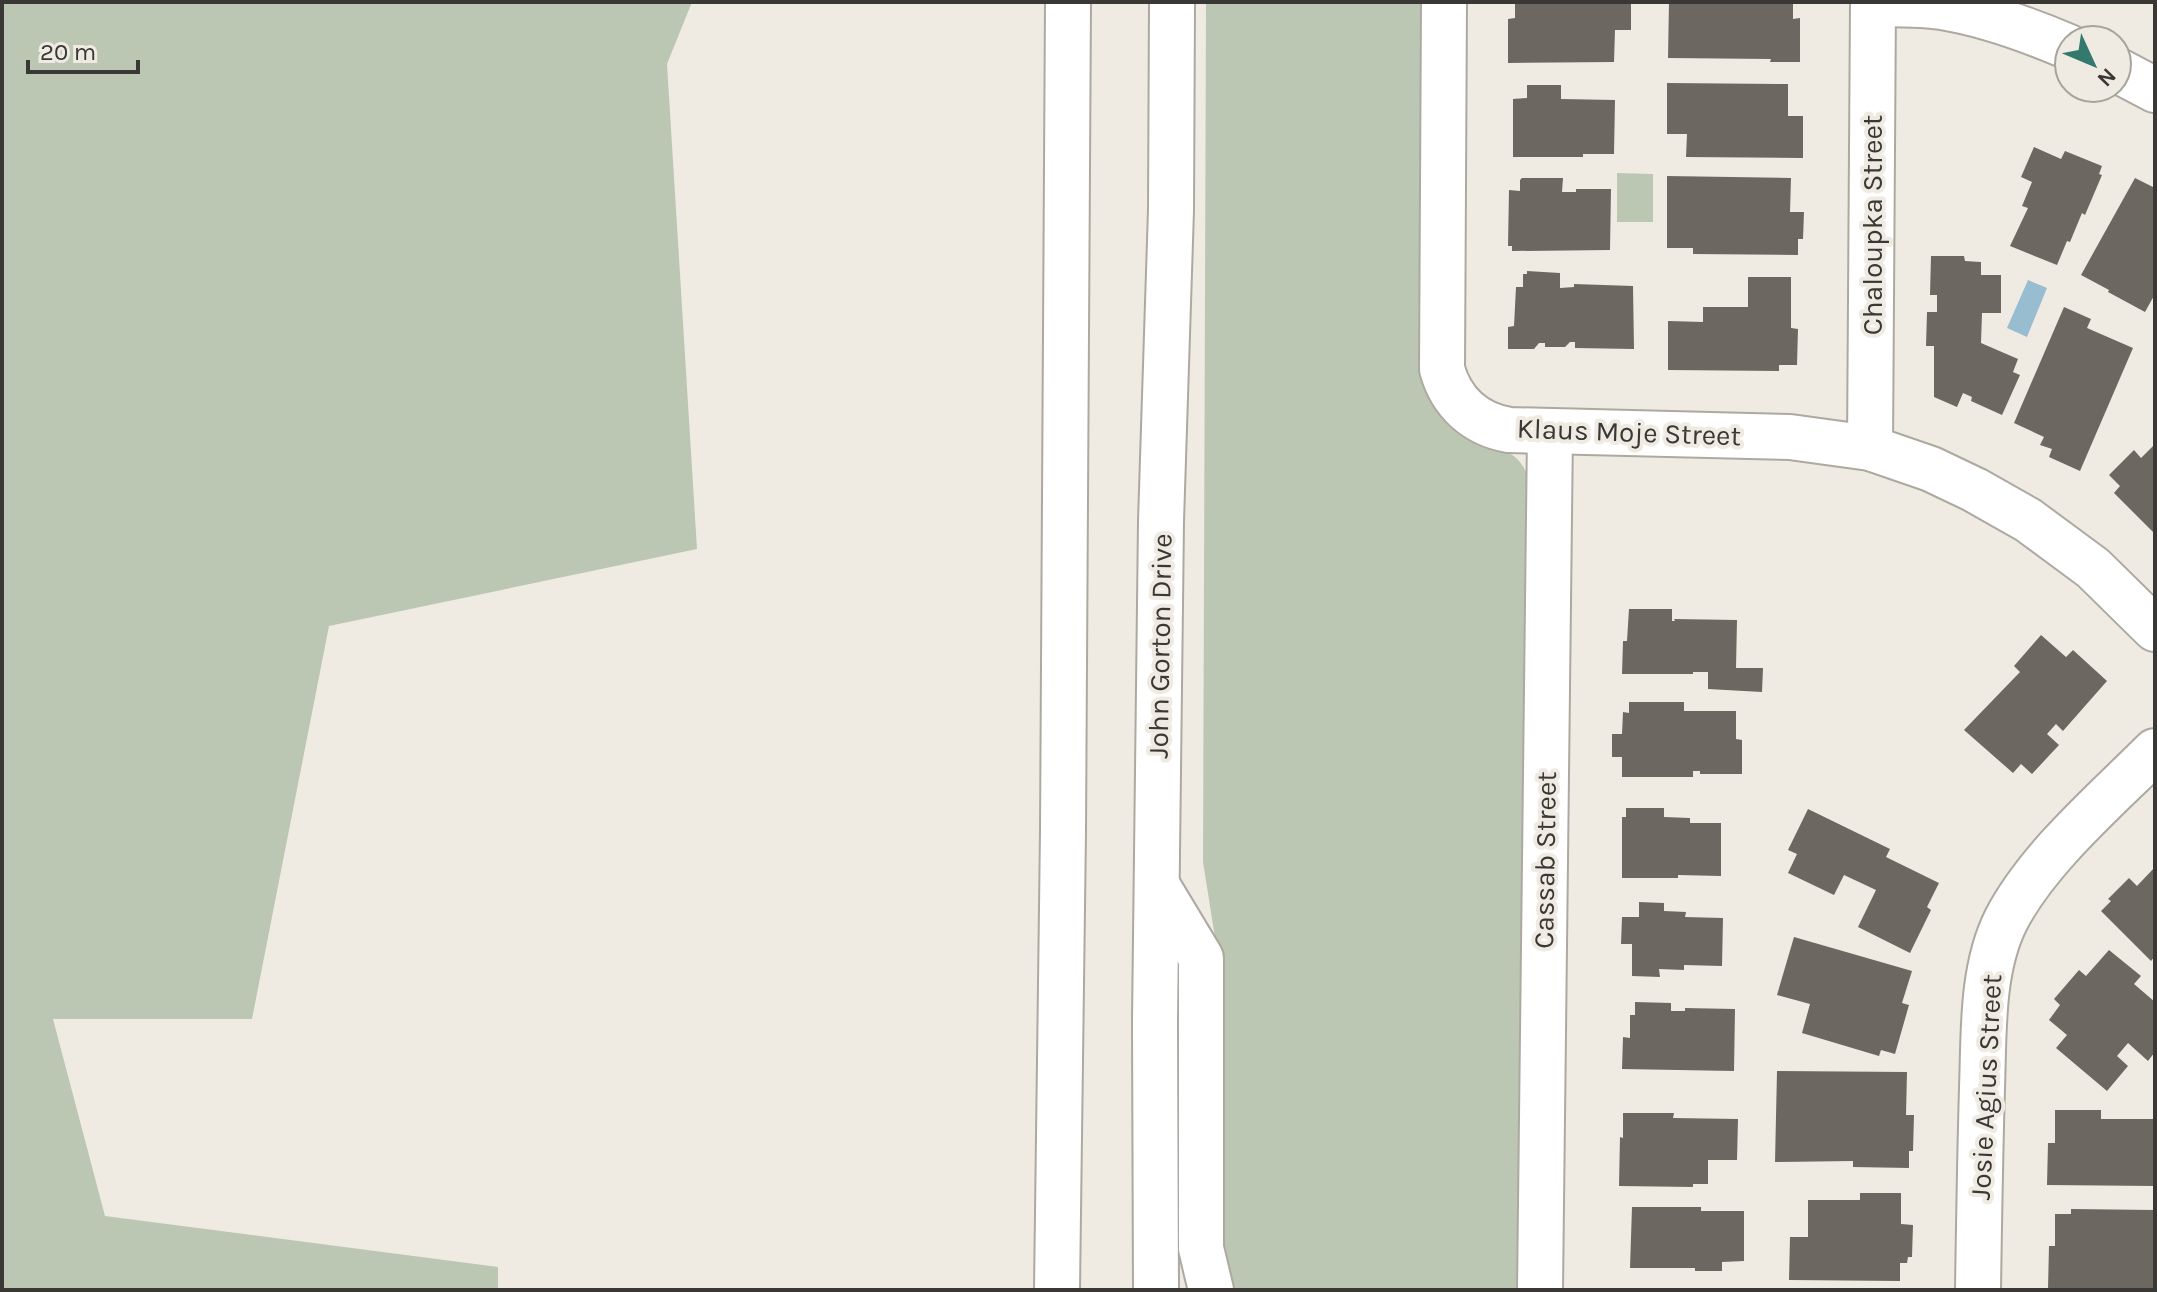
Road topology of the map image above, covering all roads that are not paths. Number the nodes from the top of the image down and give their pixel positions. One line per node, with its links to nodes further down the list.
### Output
1 (1068, 2): 13 (street)
2 (1172, 2): 12 (street, John Gorton Drive)
3 (1444, 2): 8 (street, Klaus Moje Street)
4 (1873, 3): 5 (street); 9 (street, Chaloupka Street)
5 (2053, 41)
6 (2133, 78): 7 (street)
7 (2155, 90)
8 (1550, 431): 9 (street, Klaus Moje Street); 16 (street, Cassab Street)
9 (1870, 448): 10 (street, Klaus Moje Street)
10 (2155, 629)
11 (2155, 751): 17 (street, Josie Agius Street)
12 (1157, 885): 14 (street, John Gorton Drive); 15 (street)
13 (1055, 1286)
14 (1156, 1290)
15 (1211, 1290)
16 (1540, 1290)
17 (1978, 1290)

